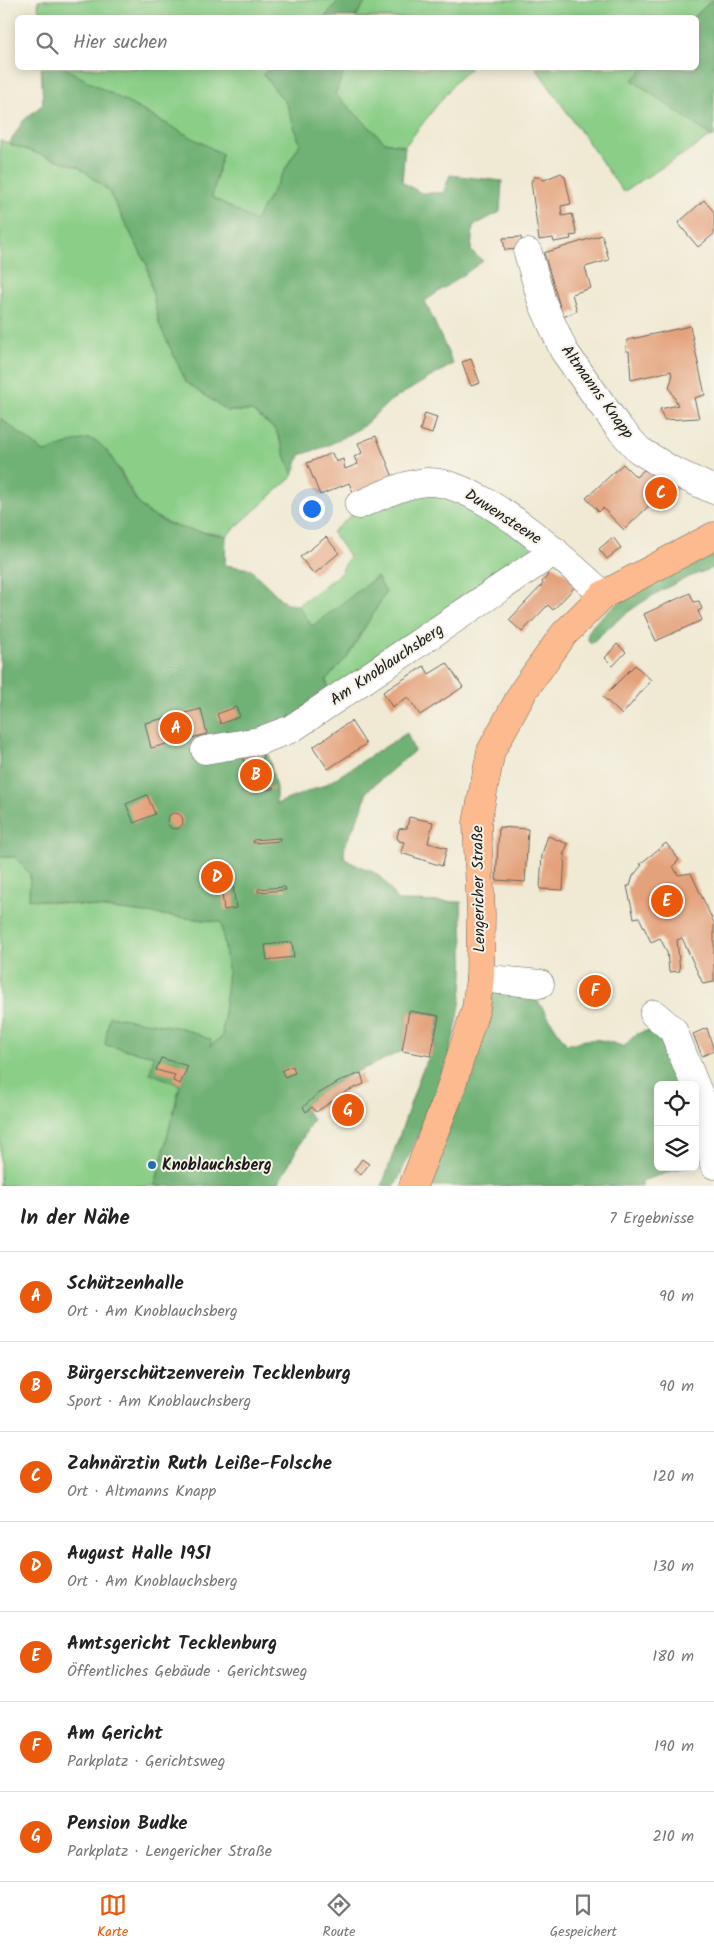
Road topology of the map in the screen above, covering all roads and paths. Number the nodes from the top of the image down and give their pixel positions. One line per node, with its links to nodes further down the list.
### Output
1 (528, 253): 2 (street, Altmanns Knapp)
2 (713, 486)
3 (359, 505): 5 (street, Duwensteene)
4 (714, 536): 6 (main road, Lengericher Straße)
5 (555, 551): 6 (street, Duwensteene); 7 (street, Am Knoblauchsberg)
6 (603, 595): 8 (main road, Lengericher Straße)
7 (205, 750)
8 (480, 978): 9 (street); 14 (main road, Lengericher Straße)
9 (540, 984)
10 (654, 1014): 11 (street)
11 (693, 1081)
12 (699, 1094): 13 (street)
13 (708, 1168)
14 (413, 1186)

